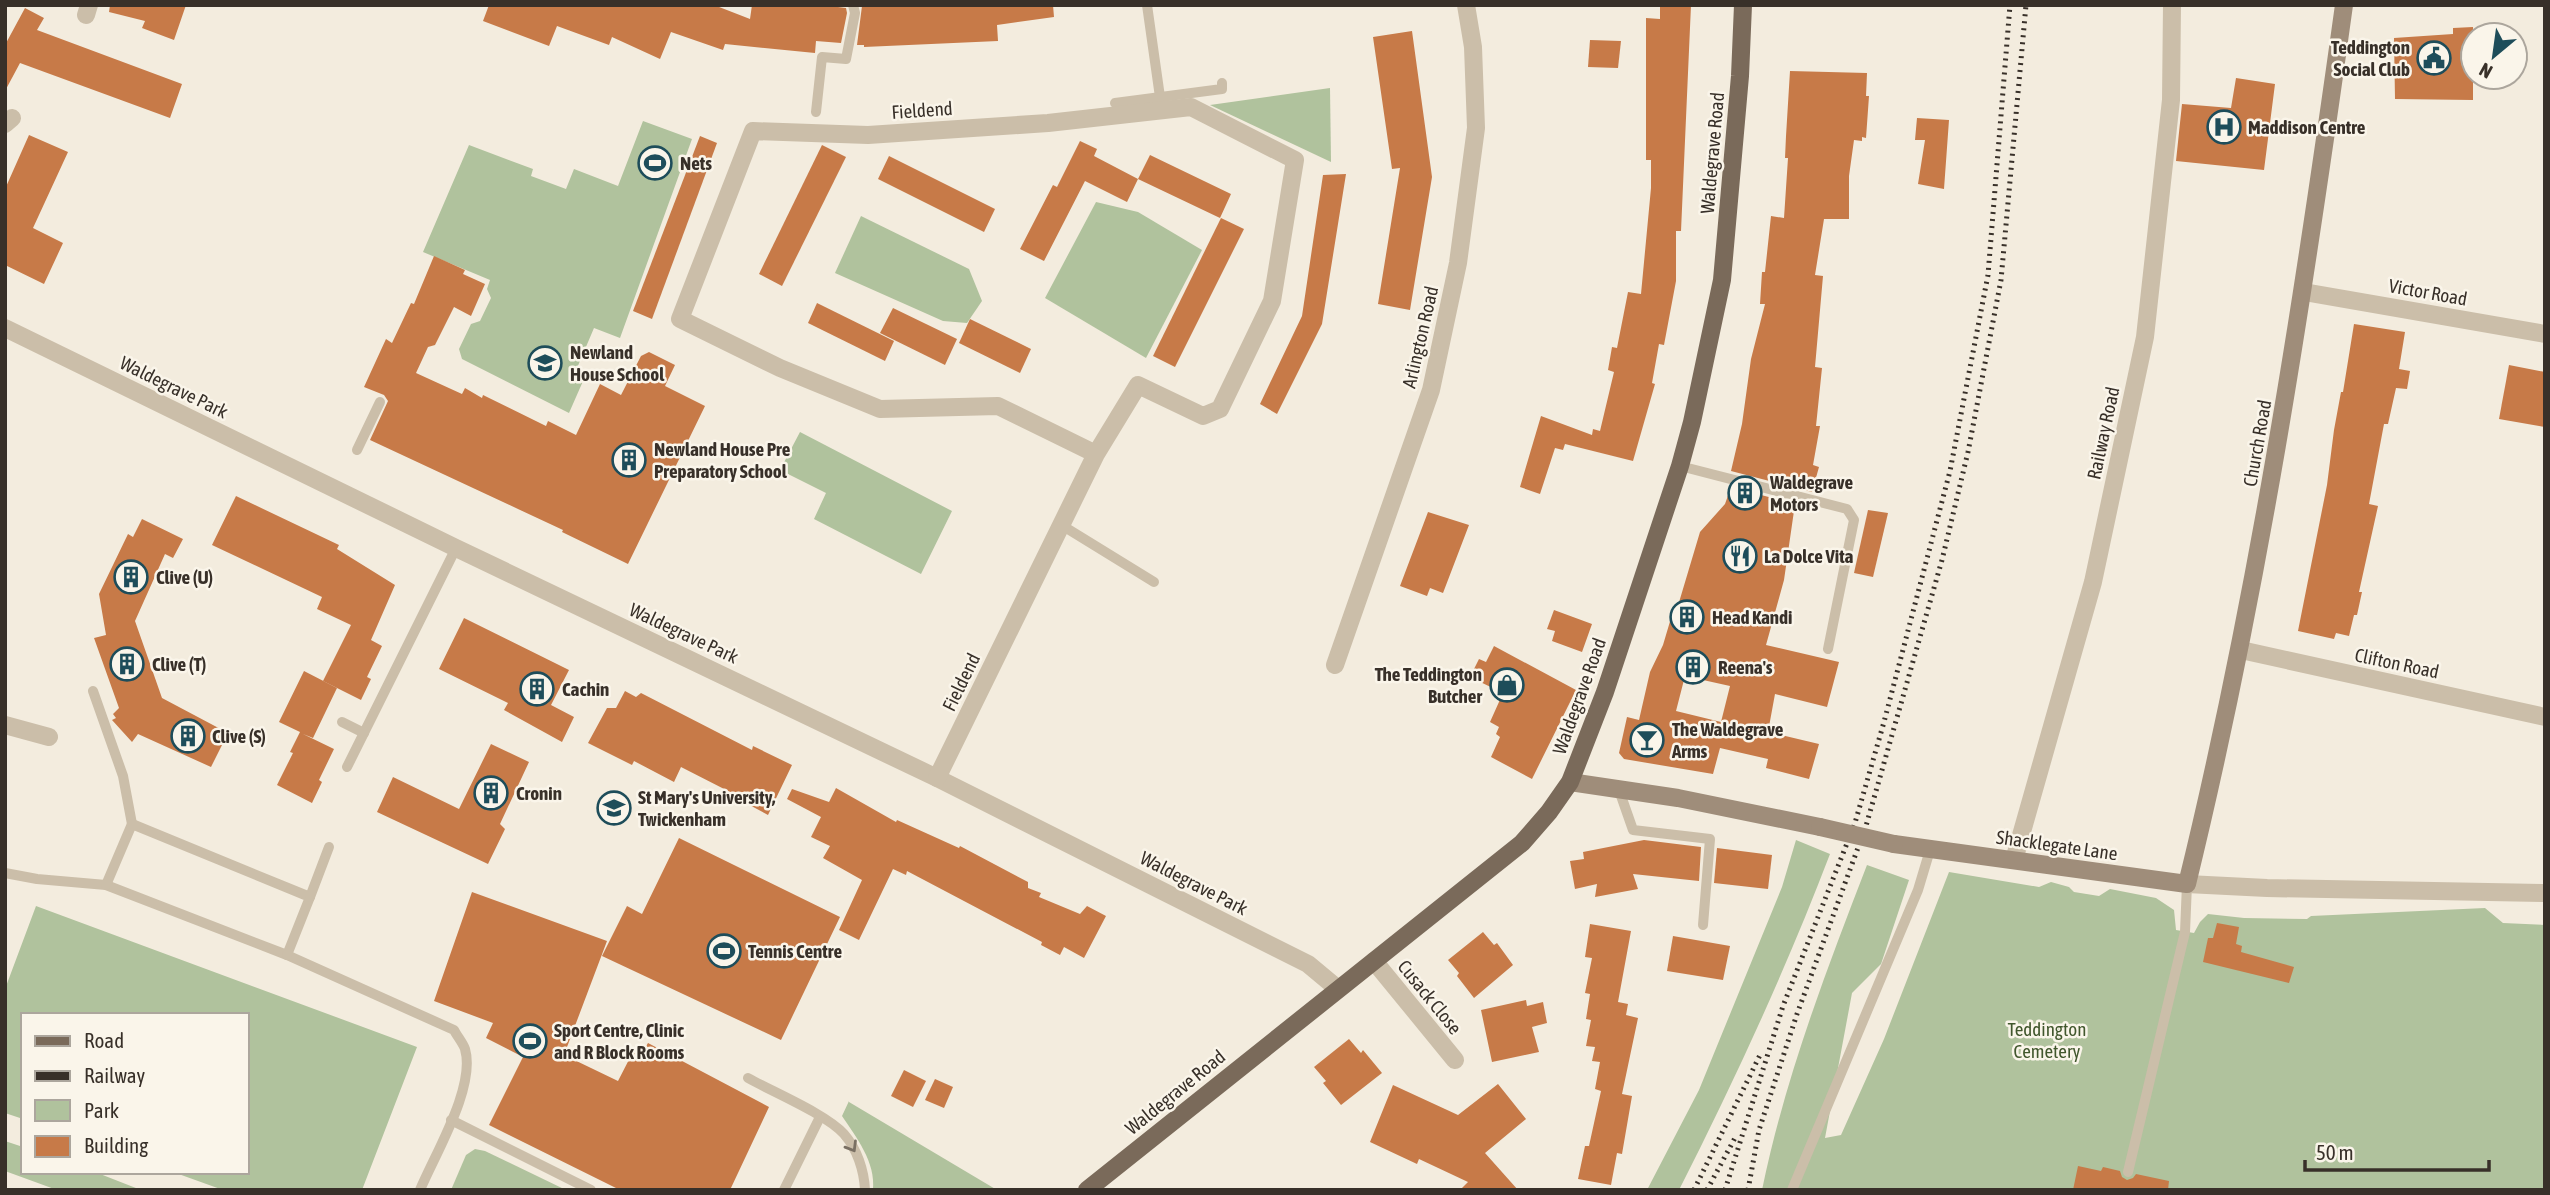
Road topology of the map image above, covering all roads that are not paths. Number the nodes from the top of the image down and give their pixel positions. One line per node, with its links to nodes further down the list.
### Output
1 (853, 5): 10 (lane)
2 (1147, 5): 8 (lane)
3 (1466, 5): 23 (street, Arlington Road)
4 (1743, 5): 17 (main road, Waldegrave Road)
5 (2172, 5): 37 (street, Railway Road)
6 (2344, 5): 11 (main road, Church Road)
7 (1222, 83): 8 (lane)
8 (1160, 97): 9 (lane)
9 (1115, 103)
10 (816, 112)
11 (2304, 292): 13 (street, Victor Road); 22 (main road, Church Road)
12 (5, 328): 19 (street, Waldegrave Park)
13 (2545, 334)
14 (380, 402): 15 (lane)
15 (357, 450)
16 (1096, 454): 16 (street, Fieldend); 18 (street, Fieldend)
17 (1680, 467): 21 (lane); 32 (main road, Waldegrave Road)
18 (1063, 526): 20 (lane); 31 (street, Fieldend)
19 (456, 548): 28 (lane); 31 (street, Waldegrave Park)
20 (1154, 582)
21 (1828, 649)
22 (2241, 650): 25 (street, Clifton Road); 39 (main road, Church Road)
23 (1335, 665)
24 (93, 691): 34 (lane)
25 (2545, 717)
26 (342, 722): 28 (lane)
27 (5, 725): 29 (street)
28 (364, 733): 30 (lane)
29 (49, 737)
30 (347, 767)
31 (937, 778): 46 (street, Waldegrave Park)
32 (1570, 782): 33 (main road, Shacklegate Lane); 45 (main road, Waldegrave Road)
33 (1619, 790): 36 (main road, Shacklegate Lane, bridge); 43 (lane)
34 (132, 824): 40 (lane); 42 (lane)
35 (329, 847): 42 (lane)
36 (1930, 850): 37 (main road, Shacklegate Lane); 57 (lane)
37 (2014, 860): 39 (main road, Shacklegate Lane)
38 (5, 873): 40 (lane)
39 (2187, 884): 41 (street, Shacklegate Lane); 51 (lane)
40 (106, 885): 44 (lane)
41 (2545, 893)
42 (310, 897): 44 (lane)
43 (1703, 925)
44 (287, 956): 50 (lane)
45 (1374, 961): 46 (main road, Waldegrave Road); 47 (street, Cusack Close)
46 (1338, 989): 56 (main road, Waldegrave Road)
47 (1455, 1060)
48 (748, 1078): 49 (lane)
49 (820, 1117): 54 (lane); 55 (lane, one-way to 55)
50 (451, 1119): 52 (lane); 53 (lane)
51 (2128, 1172)
52 (420, 1190)
53 (591, 1190)
54 (785, 1190)
55 (865, 1190)
56 (1087, 1190)
57 (1792, 1190)

